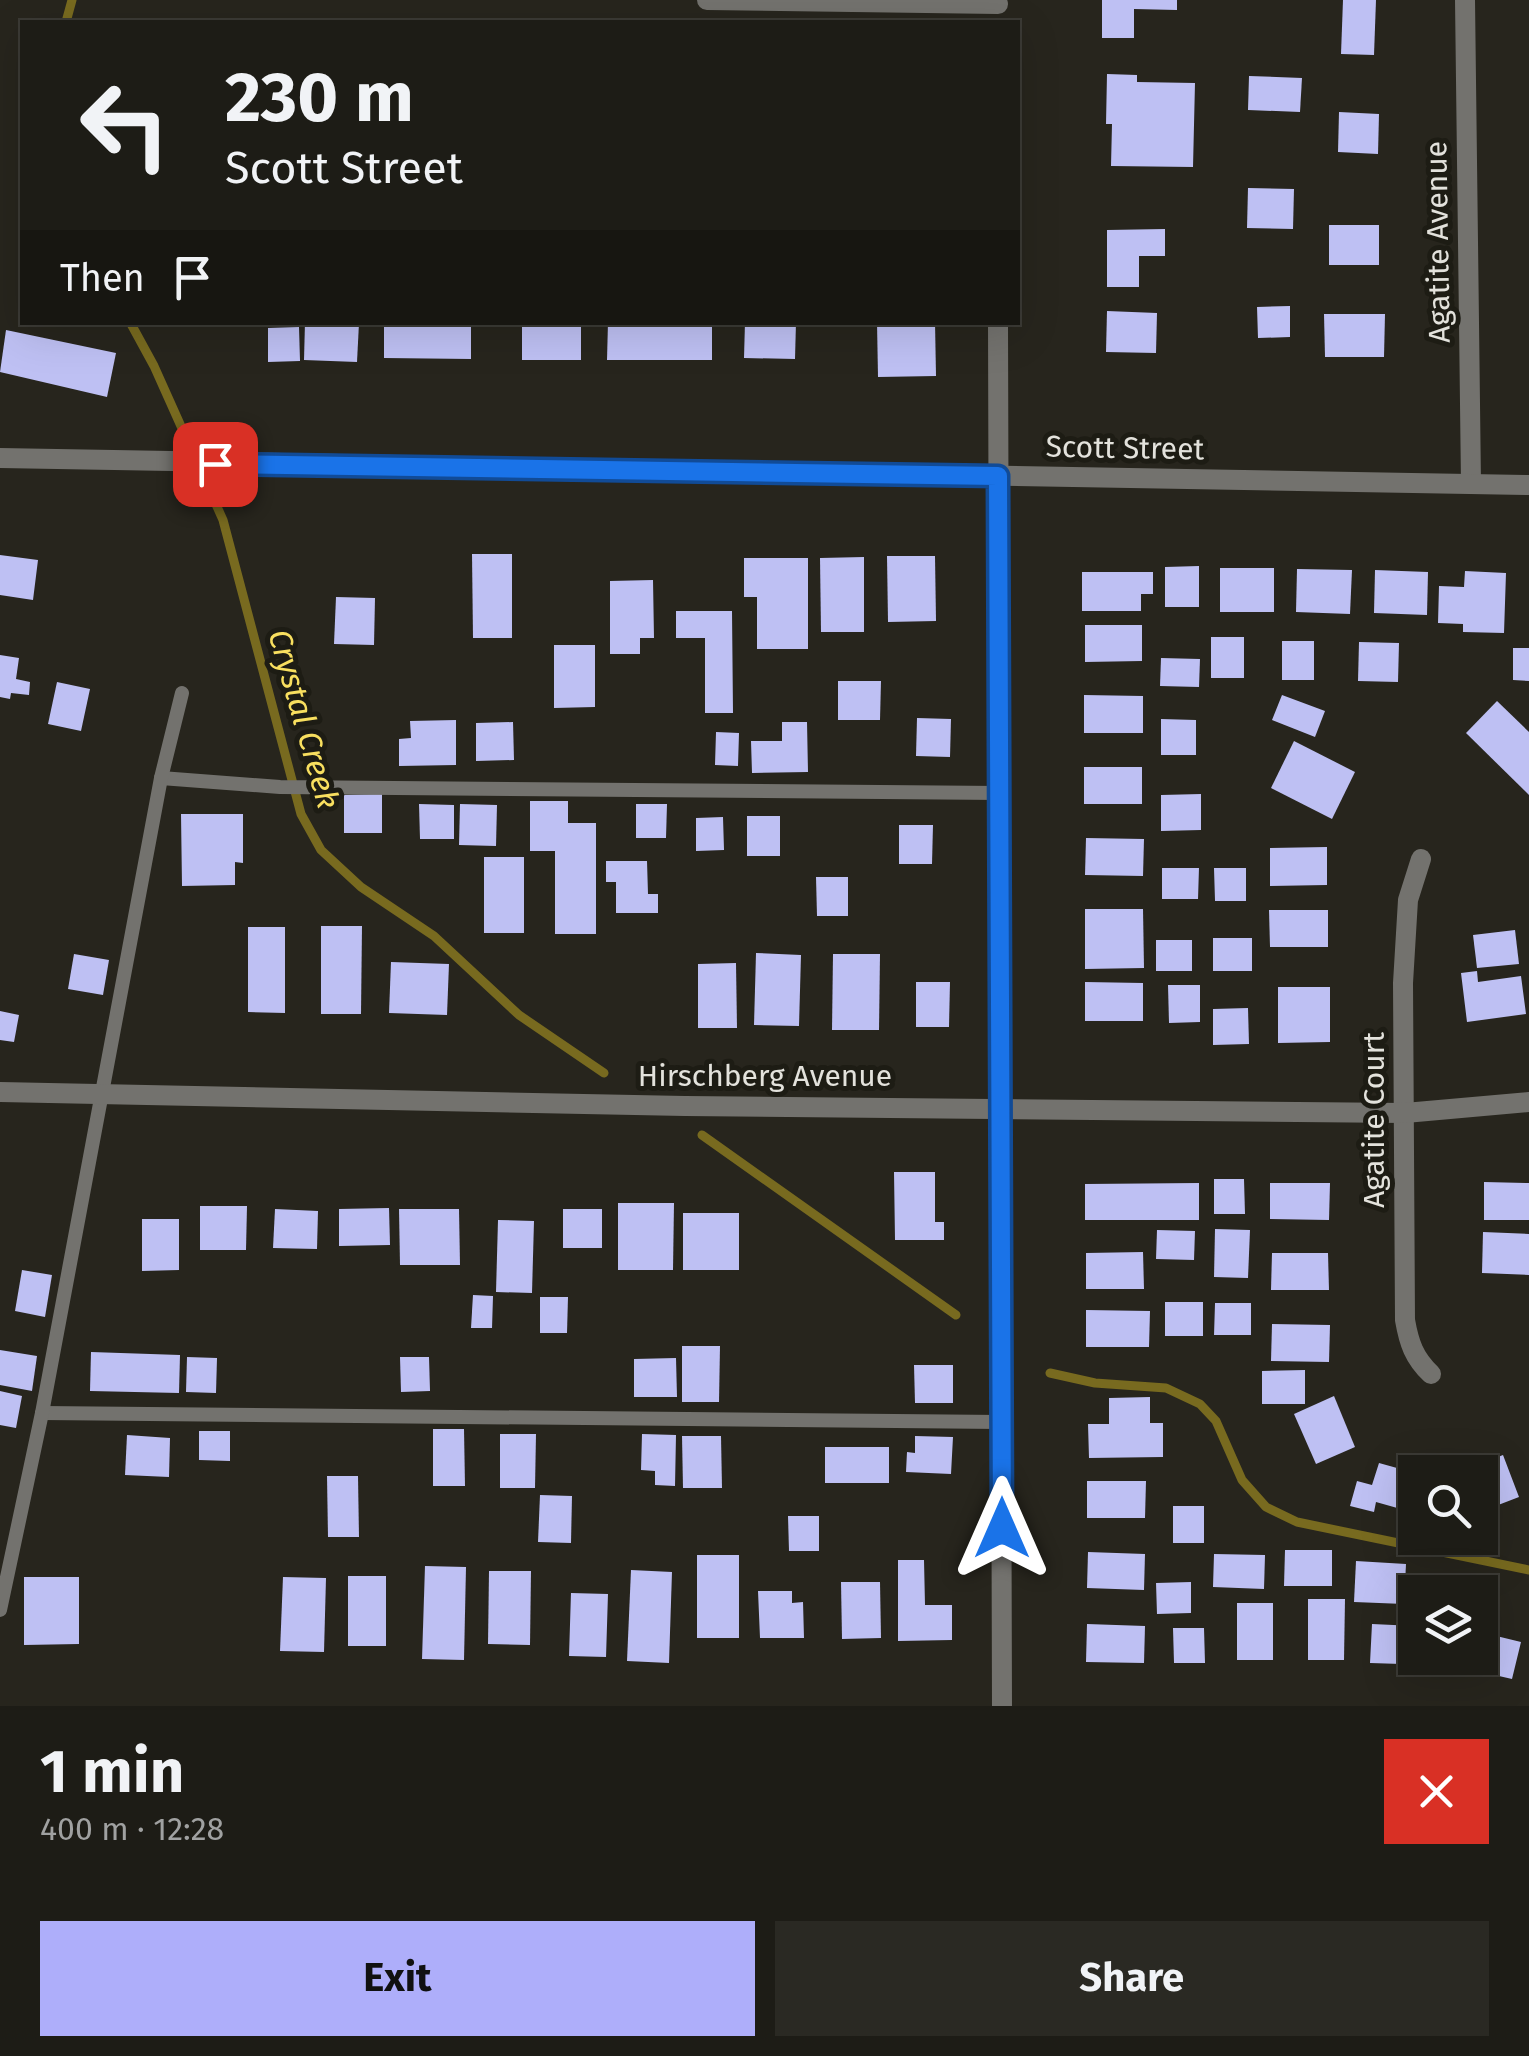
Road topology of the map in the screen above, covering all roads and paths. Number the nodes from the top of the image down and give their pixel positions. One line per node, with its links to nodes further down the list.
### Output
1 (707, 0): 3 (street)
2 (1466, 0): 7 (street, Agatite Avenue)
3 (998, 9)
4 (998, 325): 6 (street)
5 (0, 458): 6 (street, Scott Street)
6 (998, 476): 7 (street, Scott Street); 11 (street)
7 (1471, 484): 8 (street, Scott Street)
8 (1529, 485)
9 (182, 693): 10 (lane)
10 (161, 778): 11 (lane); 14 (lane)
11 (1000, 793): 16 (street)
12 (1421, 859): 17 (street, Agatite Court)
13 (0, 1092): 14 (street, Hirschberg Avenue)
14 (100, 1095): 16 (street, Hirschberg Avenue); 19 (lane)
15 (1529, 1102): 17 (street, Hirschberg Avenue)
16 (1000, 1108): 17 (street, Hirschberg Avenue); 20 (street)
17 (1405, 1113): 18 (street, Agatite Court)
18 (1431, 1374)
19 (42, 1413): 20 (lane); 21 (lane)
20 (1001, 1422): 22 (street)
21 (0, 1610)
22 (1002, 1706)

